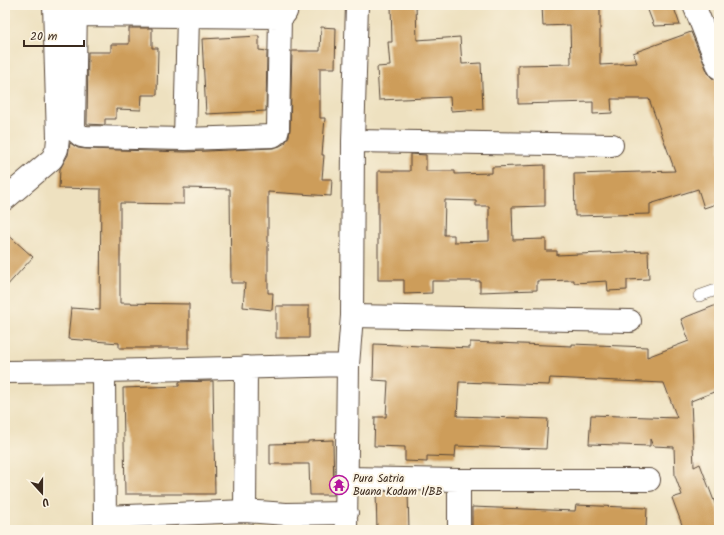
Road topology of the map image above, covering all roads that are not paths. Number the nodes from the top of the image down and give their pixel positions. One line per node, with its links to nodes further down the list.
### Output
1 (54, 5): 11 (street)
2 (356, 5): 9 (street)
3 (694, 5): 7 (street)
4 (76, 10): 6 (street); 8 (street)
5 (283, 11): 6 (street); 8 (street)
6 (188, 16): 8 (street)
7 (719, 68)
8 (185, 139)
9 (353, 141): 10 (street); 14 (street)
10 (612, 145)
11 (5, 199)
12 (719, 289): 13 (lane)
13 (699, 296)
14 (352, 316): 15 (street); 16 (street)
15 (630, 321)
16 (348, 366): 17 (street); 20 (street)
17 (246, 367): 19 (street); 23 (street)
18 (5, 372): 19 (street)
19 (104, 372): 26 (street)
20 (347, 478): 21 (street); 24 (street)
21 (459, 480): 22 (street); 27 (street)
22 (649, 480)
23 (246, 511): 25 (street); 26 (street)
24 (346, 521): 25 (street)
25 (286, 522)
26 (105, 523)
27 (459, 530)

